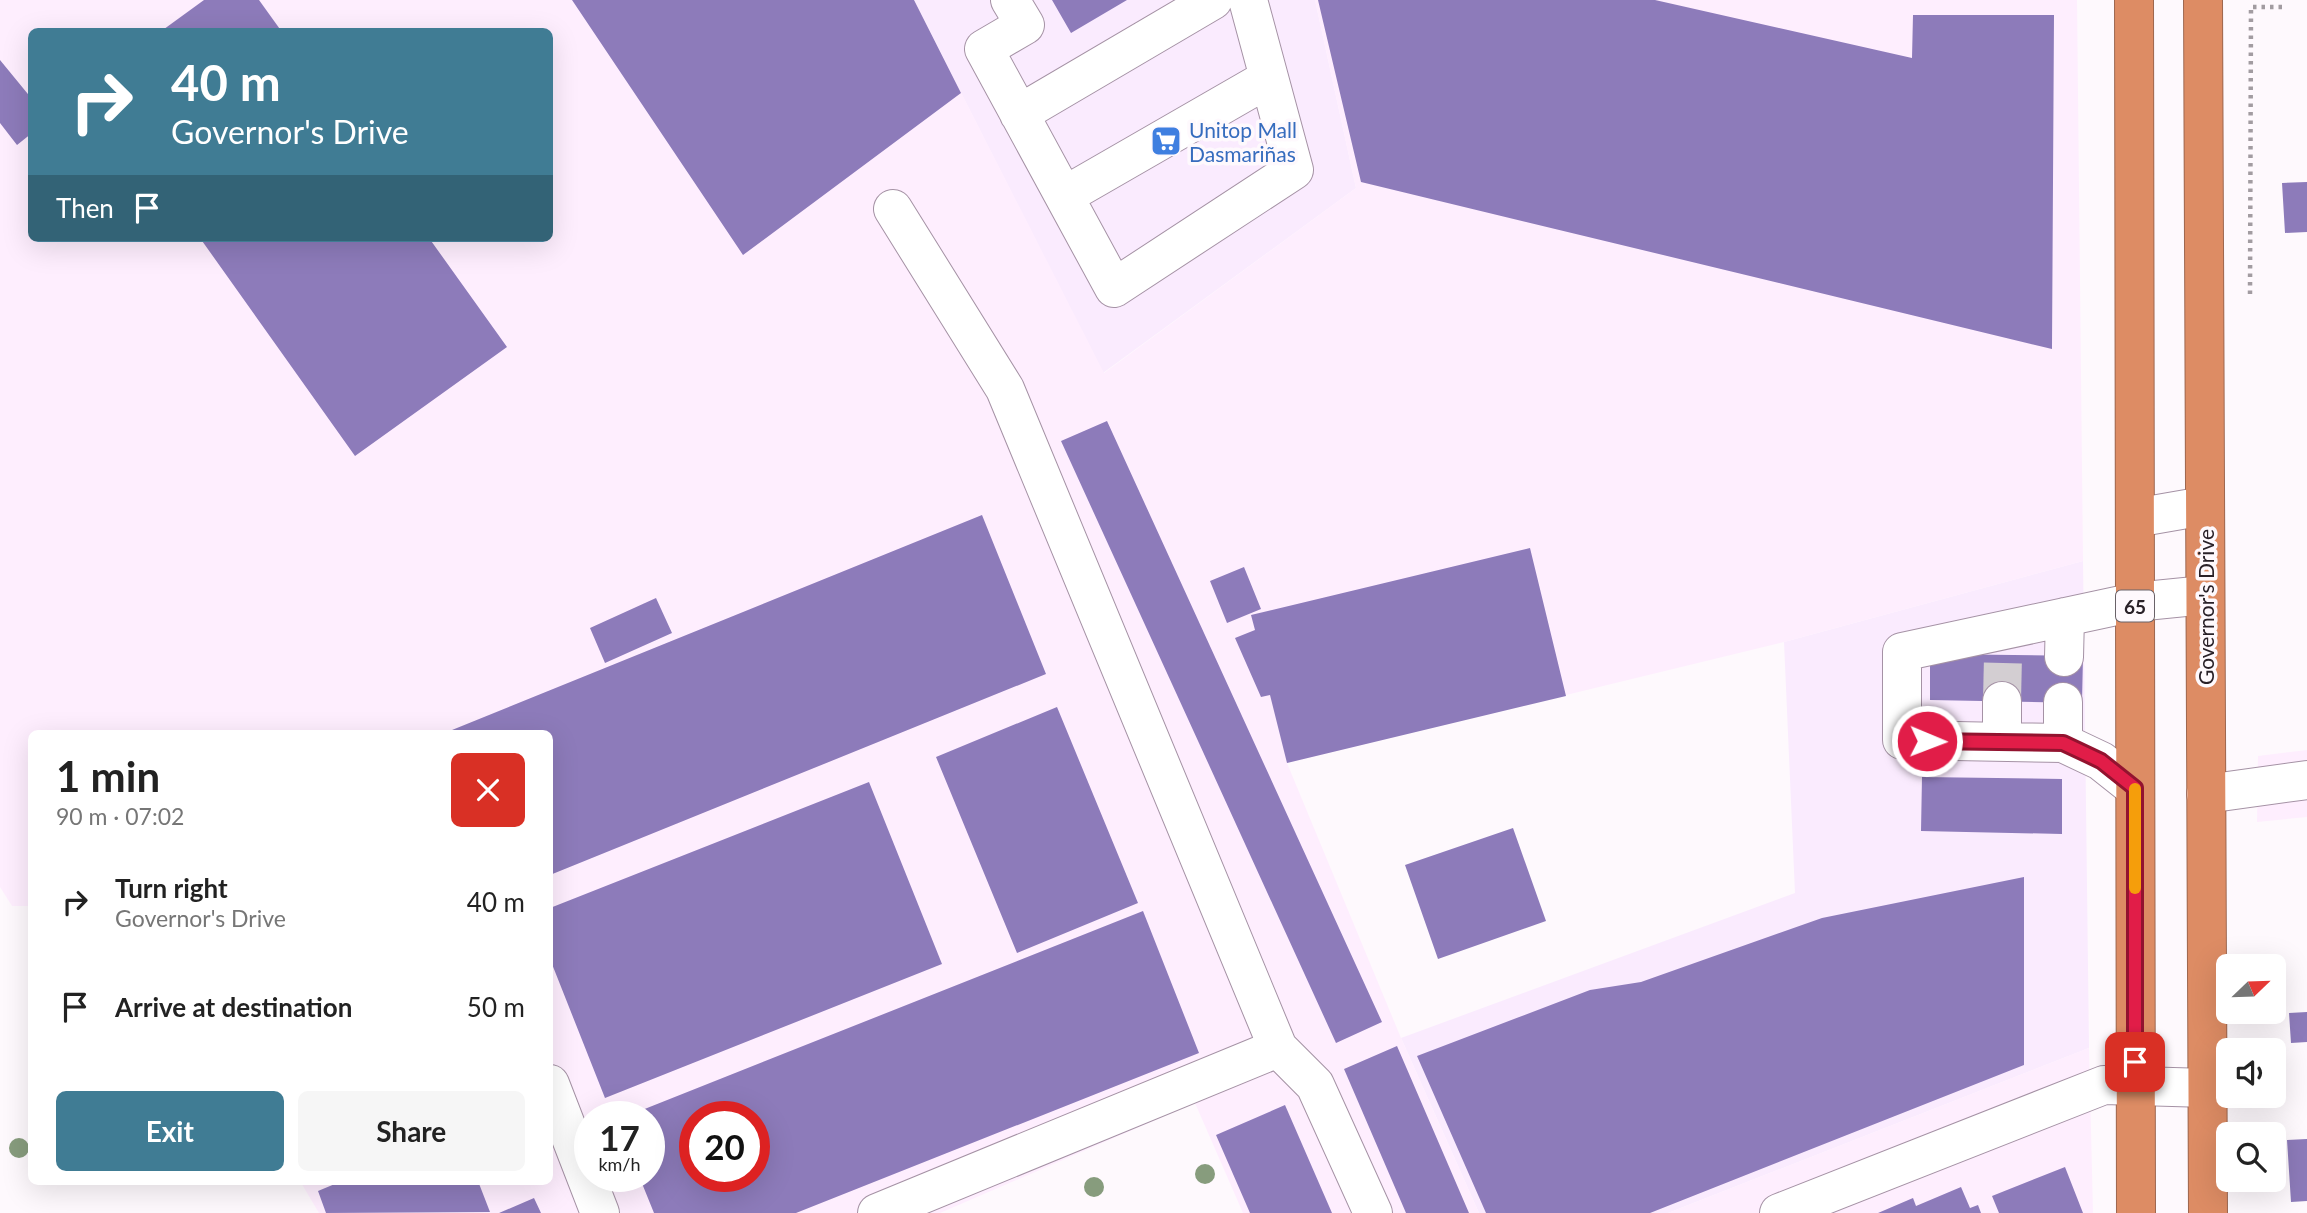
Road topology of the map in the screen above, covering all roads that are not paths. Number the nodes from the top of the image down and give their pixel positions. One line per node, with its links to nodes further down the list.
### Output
1 (1010, 0): 7 (lane)
2 (1213, 0): 7 (lane)
3 (1248, 0): 6 (lane)
4 (2134, 0): 11 (highway, 65)
5 (2203, 0): 10 (highway, Governor's Drive)
6 (1269, 78): 8 (lane); 8 (lane)
7 (1019, 114): 8 (lane)
8 (1064, 197)
9 (893, 209): 23 (lane)
10 (2204, 506): 11 (lane); 12 (highway, Governor's Drive)
11 (2135, 518): 13 (highway, 65)
12 (2206, 595): 13 (lane); 22 (highway, Governor's Drive)
13 (2135, 602): 14 (lane); 21 (highway, 65)
14 (2065, 617): 15 (lane); 18 (lane)
15 (2064, 657)
16 (2002, 701): 18 (lane)
17 (2063, 702): 19 (lane)
18 (2002, 742): 19 (lane)
19 (2063, 743): 21 (lane)
20 (2307, 780): 22 (lane)
21 (2135, 788): 24 (highway, 65)
22 (2206, 794): 25 (highway, Governor's Drive)
23 (1278, 1048): 28 (lane); 29 (lane)
24 (2136, 1086): 25 (lane); 30 (lane); 31 (highway, 65)
25 (2207, 1088): 32 (highway, Governor's Drive)
26 (553, 1092): 27 (lane)
27 (600, 1213)
28 (877, 1213)
29 (1373, 1213)
30 (1779, 1213)
31 (2136, 1213)
32 (2208, 1213)

